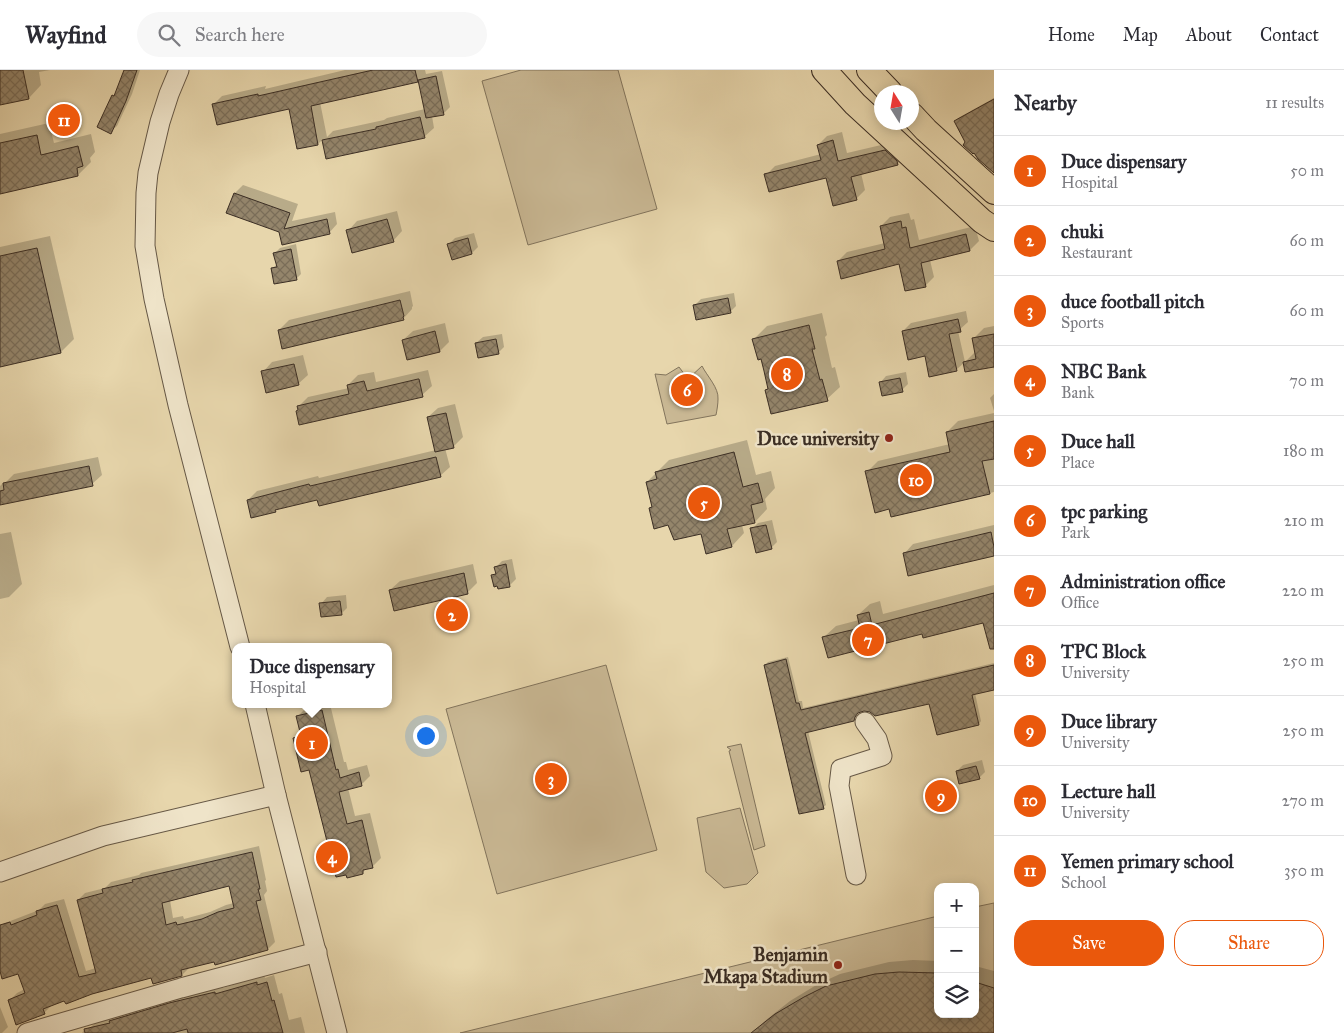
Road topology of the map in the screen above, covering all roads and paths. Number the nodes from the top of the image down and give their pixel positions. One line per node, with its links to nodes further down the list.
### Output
1 (179, 70): 8 (street)
2 (824, 70): 7 (main road)
3 (869, 70): 4 (main road)
4 (883, 85)
5 (919, 122): 6 (main road)
6 (994, 192)
7 (994, 229)
8 (239, 643)
9 (256, 708): 11 (street)
10 (865, 722): 13 (street)
11 (276, 795): 12 (street); 14 (street)
12 (0, 872)
13 (856, 875)
14 (317, 952): 15 (street); 17 (street)
15 (49, 1030): 16 (street)
16 (27, 1033)
17 (337, 1033)

